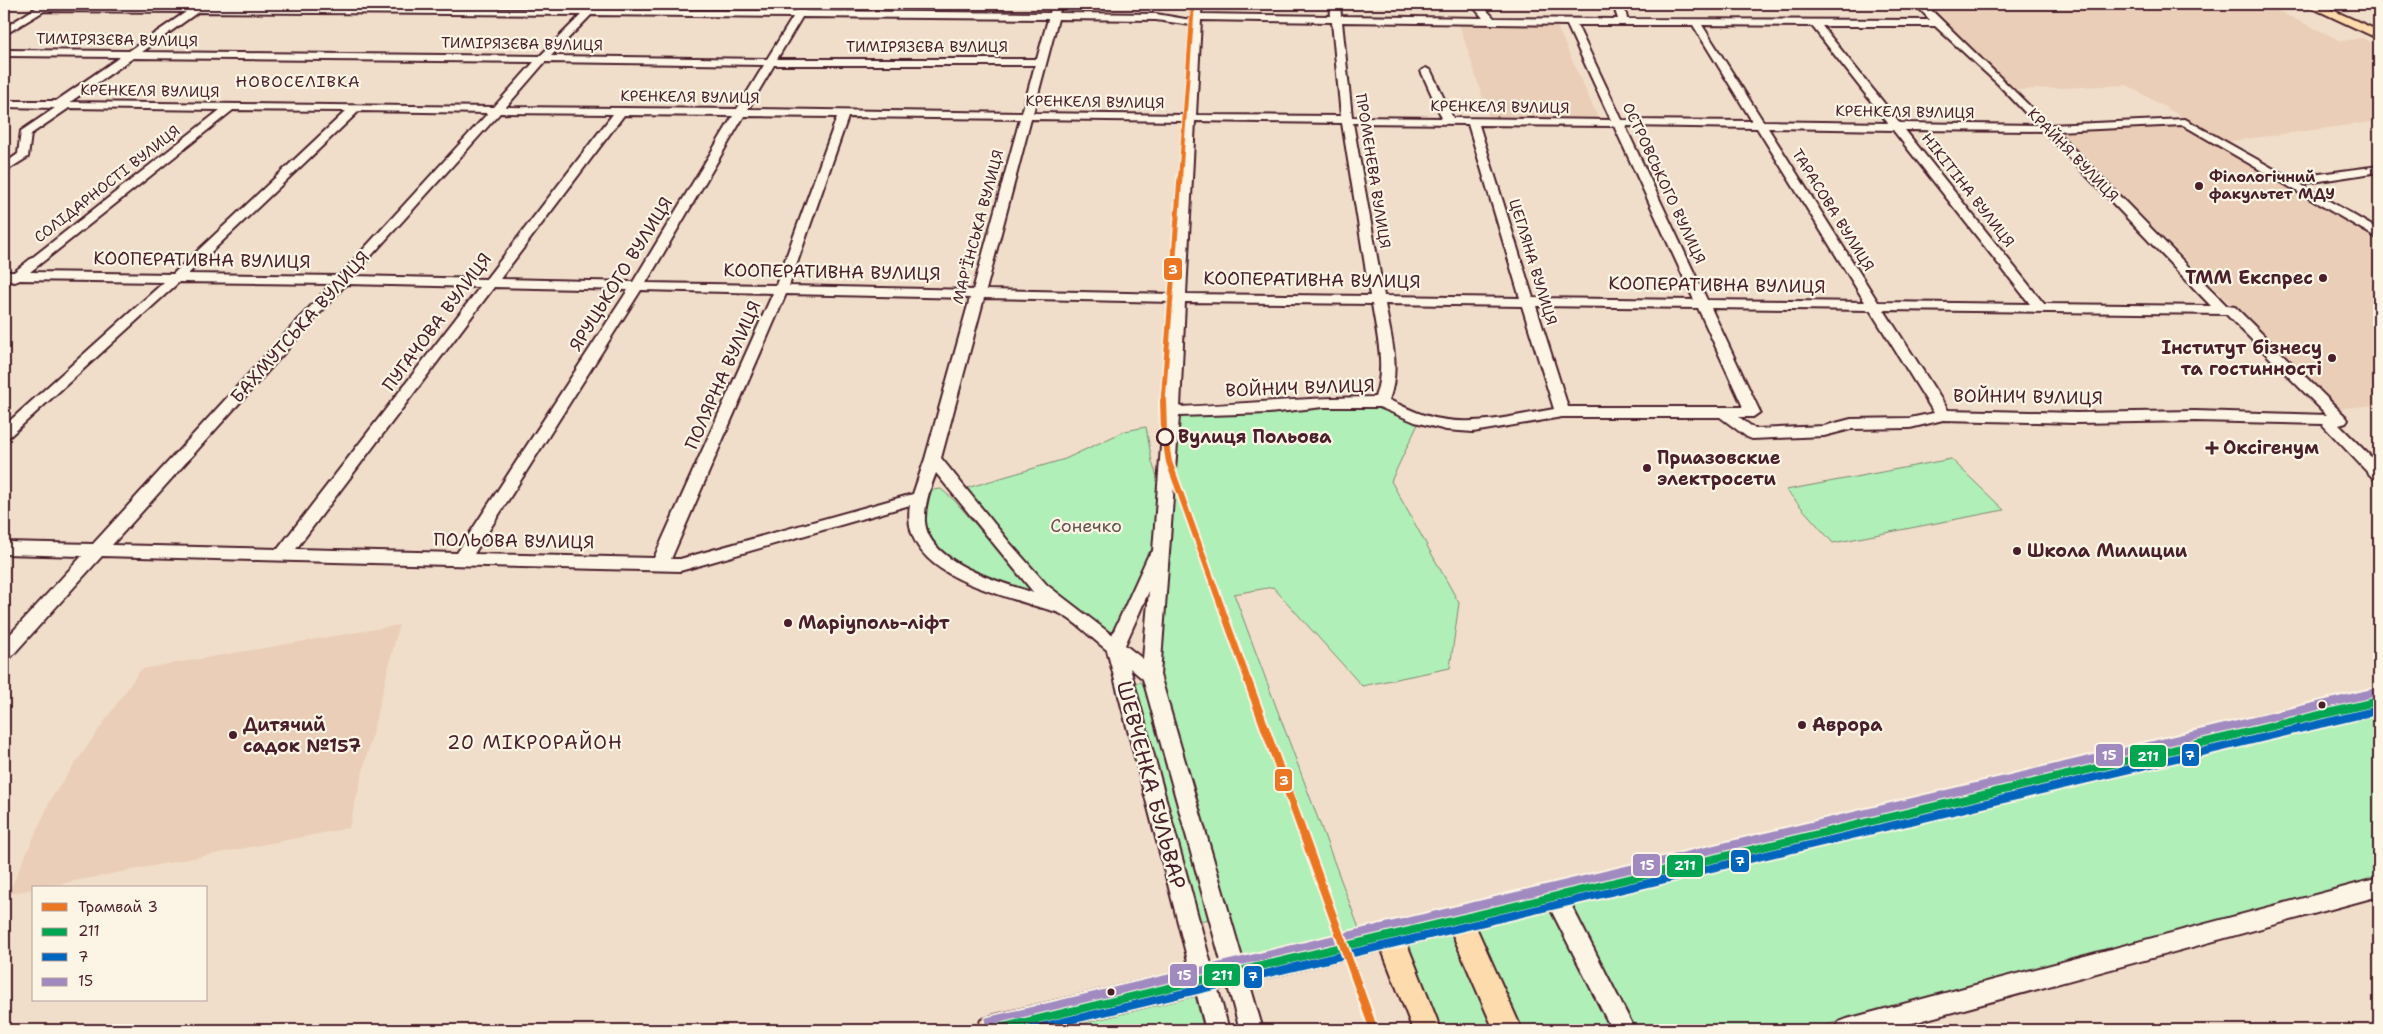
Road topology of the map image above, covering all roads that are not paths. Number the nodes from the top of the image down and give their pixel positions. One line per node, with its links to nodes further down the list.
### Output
1 (506, 4): 12 (street)
2 (597, 4): 14 (street, БАХМУТСЬКА ВУЛИЦЯ)
3 (805, 4): 15 (street, ЯРУЦЬКОГО ВУЛИЦЯ)
4 (1057, 4): 16 (street, МАР'ЇНСЬКА ВУЛИЦЯ)
5 (1335, 4): 18 (street, ПРОМЕНЕВА ВУЛИЦЯ)
6 (1476, 4): 19 (street)
7 (1616, 4): 21 (street)
8 (1920, 4): 24 (street, КРАЙНЯ ВУЛИЦЯ)
9 (2310, 4): 26 (main road)
10 (45, 6): 11 (street); 25 (street)
11 (200, 6): 12 (street); 28 (street)
12 (497, 13): 14 (street)
13 (1196, 13): 17 (street); 17 (street); 18 (street); 42 (street, ШЕВЧЕНКА БУЛЬВАР)
14 (587, 14): 15 (street); 29 (street, БАХМУТСЬКА ВУЛИЦЯ)
15 (798, 15): 16 (street); 30 (street, ЯРУЦЬКОГО ВУЛИЦЯ)
16 (1053, 16): 17 (street); 31 (street, МАР'ЇНСЬКА ВУЛИЦЯ)
17 (1156, 17)
18 (1336, 19): 19 (street); 43 (street, ПРОМЕНЕВА ВУЛИЦЯ)
19 (1492, 21): 20 (street)
20 (1571, 22): 21 (street); 46 (street, ОСТРОВСЬКОГО ВУЛИЦЯ)
21 (1623, 22): 22 (street)
22 (1696, 23): 23 (street); 47 (street, ТАРАСОВА ВУЛИЦЯ)
23 (1815, 23): 24 (street); 48 (street, НІКІТІНА ВУЛИЦЯ)
24 (1938, 23): 49 (street, КРАЙНЯ ВУЛИЦЯ)
25 (4, 32)
26 (2379, 35)
27 (4, 53): 28 (street, ТИМІРЯЗЄВА ВУЛИЦЯ)
28 (129, 55): 29 (street, ТИМІРЯЗЄВА ВУЛИЦЯ); 34 (street)
29 (543, 59): 30 (street, ТИМІРЯЗЄВА ВУЛИЦЯ); 37 (street, БАХМУТСЬКА ВУЛИЦЯ)
30 (770, 62): 31 (street, ТИМІРЯЗЄВА ВУЛИЦЯ); 39 (street, ЯРУЦЬКОГО ВУЛИЦЯ)
31 (1041, 62): 41 (street, МАР'ЇНСЬКА ВУЛИЦЯ)
32 (1426, 71): 44 (street)
33 (4, 104): 34 (street, КРЕНКЕЛЯ ВУЛИЦЯ)
34 (62, 105): 35 (street, КРЕНКЕЛЯ ВУЛИЦЯ); 50 (street)
35 (230, 107): 36 (street, КРЕНКЕЛЯ ВУЛИЦЯ); 54 (street, СОЛІДАРНОСТІ ВУЛИЦЯ)
36 (355, 109): 37 (street, КРЕНКЕЛЯ ВУЛИЦЯ); 55 (street)
37 (498, 110): 38 (street, КРЕНКЕЛЯ ВУЛИЦЯ); 56 (street, БАХМУТСЬКА ВУЛИЦЯ)
38 (621, 111): 39 (street, КРЕНКЕЛЯ ВУЛИЦЯ); 57 (street, ПУГАЧОВА ВУЛИЦЯ)
39 (740, 113): 40 (street, КРЕНКЕЛЯ ВУЛИЦЯ); 59 (street, ЯРУЦЬКОГО ВУЛИЦЯ)
40 (844, 114): 41 (street, КРЕНКЕЛЯ ВУЛИЦЯ); 60 (street, ПОЛЯРНА ВУЛИЦЯ)
41 (1026, 116): 42 (street, КРЕНКЕЛЯ ВУЛИЦЯ); 61 (street, МАР'ЇНСЬКА ВУЛИЦЯ)
42 (1188, 118): 43 (street, КРЕНКЕЛЯ ВУЛИЦЯ); 62 (street, ШЕВЧЕНКА БУЛЬВАР)
43 (1347, 120): 44 (street, КРЕНКЕЛЯ ВУЛИЦЯ); 63 (street, ПРОМЕНЕВА ВУЛИЦЯ)
44 (1449, 121): 45 (street, КРЕНКЕЛЯ ВУЛИЦЯ)
45 (1472, 121): 46 (street, КРЕНКЕЛЯ ВУЛИЦЯ); 64 (street, ЦЕГЛЯНА ВУЛИЦЯ)
46 (1618, 123): 47 (street, КРЕНКЕЛЯ ВУЛИЦЯ); 65 (street, ОСТРОВСЬКОГО ВУЛИЦЯ)
47 (1760, 125): 48 (street, КРЕНКЕЛЯ ВУЛИЦЯ); 66 (street, ТАРАСОВА ВУЛИЦЯ)
48 (1897, 126): 49 (street, КРЕНКЕЛЯ ВУЛИЦЯ); 67 (street, НІКІТІНА ВУЛИЦЯ)
49 (2046, 128): 52 (street, КРЕНКЕЛЯ ВУЛИЦЯ); 68 (street, КРАЙНЯ ВУЛИЦЯ)
50 (4, 169)
51 (2379, 169): 52 (street)
52 (2288, 182): 53 (street)
53 (2379, 235)
54 (10, 276): 55 (street, КООПЕРАТИВНА ВУЛИЦЯ); 58 (street, СОЛІДАРНОСТІ ВУЛИЦЯ)
55 (175, 279): 56 (street, КООПЕРАТИВНА ВУЛИЦЯ); 77 (street)
56 (342, 280): 57 (street, КООПЕРАТИВНА ВУЛИЦЯ); 83 (street, БАХМУТСЬКА ВУЛИЦЯ)
57 (489, 285): 59 (street, КООПЕРАТИВНА ВУЛИЦЯ); 84 (street, ПУГАЧОВА ВУЛИЦЯ)
58 (4, 287)
59 (637, 287): 60 (street, КООПЕРАТИВНА ВУЛИЦЯ); 85 (street, ЯРУЦЬКОГО ВУЛИЦЯ)
60 (782, 290): 61 (street, КООПЕРАТИВНА ВУЛИЦЯ); 86 (street, ПОЛЯРНА ВУЛИЦЯ)
61 (977, 294): 62 (street, КООПЕРАТИВНА ВУЛИЦЯ); 78 (street, МАР'ЇНСЬКА ВУЛИЦЯ)
62 (1178, 298): 63 (street, КООПЕРАТИВНА ВУЛИЦЯ); 70 (street, ШЕВЧЕНКА БУЛЬВАР)
63 (1377, 300): 64 (street, КООПЕРАТИВНА ВУЛИЦЯ); 69 (street, ПРОМЕНЕВА ВУЛИЦЯ)
64 (1528, 302): 65 (street, КООПЕРАТИВНА ВУЛИЦЯ); 71 (street, ЦЕГЛЯНА ВУЛИЦЯ)
65 (1702, 304): 66 (street, КООПЕРАТИВНА ВУЛИЦЯ); 73 (street, ОСТРОВСЬКОГО ВУЛИЦЯ)
66 (1874, 306): 67 (street, КООПЕРАТИВНА ВУЛИЦЯ); 74 (street, ТАРАСОВА ВУЛИЦЯ)
67 (2040, 308): 68 (street, КООПЕРАТИВНА ВУЛИЦЯ)
68 (2226, 310): 76 (street, КРАЙНЯ ВУЛИЦЯ)
69 (1381, 402): 70 (street, ВОЙНИЧ ВУЛИЦЯ); 71 (street, ВОЙНИЧ ВУЛИЦЯ)
70 (1172, 412): 81 (street, ШЕВЧЕНКА БУЛЬВАР)
71 (1562, 412): 72 (street, ВОЙНИЧ ВУЛИЦЯ)
72 (1724, 412): 73 (street, ВОЙНИЧ ВУЛИЦЯ); 74 (street, ВОЙНИЧ ВУЛИЦЯ)
73 (1753, 412)
74 (1943, 415): 75 (street, ВОЙНИЧ ВУЛИЦЯ)
75 (2325, 419): 76 (street, ВОЙНИЧ ВУЛИЦЯ); 79 (street)
76 (2341, 420)
77 (4, 434)
78 (933, 459): 80 (street, МАР'ЇНСЬКА ВУЛИЦЯ); 87 (street)
79 (2379, 474)
80 (920, 497): 86 (street, ПОЛЬОВА ВУЛИЦЯ); 87 (street, МАР'ЇНСЬКА ВУЛИЦЯ)
81 (1161, 545): 88 (street, ШЕВЧЕНКА БУЛЬВАР); 90 (street, ШЕВЧЕНКА БУЛЬВАР)
82 (4, 548): 83 (street, ПОЛЬОВА ВУЛИЦЯ)
83 (98, 551): 84 (street, ПОЛЬОВА ВУЛИЦЯ); 89 (street, БАХМУТСЬКА ВУЛИЦЯ)
84 (282, 556): 85 (street, ПОЛЬОВА ВУЛИЦЯ)
85 (461, 560): 86 (street, ПОЛЬОВА ВУЛИЦЯ)
86 (660, 564)
87 (1062, 608): 88 (street)
88 (1115, 648): 90 (street); 97 (street, ШЕВЧЕНКА БУЛЬВАР)
89 (4, 653)
90 (1151, 676): 96 (street, ШЕВЧЕНКА БУЛЬВАР)
91 (2379, 701): 93 (main road)
92 (2379, 887): 104 (street)
93 (1556, 896): 94 (main road); 103 (street)
94 (1459, 919): 95 (main road); 102 (main road)
95 (1390, 935): 96 (main road); 101 (main road)
96 (1235, 972): 97 (main road); 100 (street, ШЕВЧЕНКА БУЛЬВАР)
97 (1203, 980): 98 (main road); 99 (street, ШЕВЧЕНКА БУЛЬВАР)
98 (990, 1030)
99 (1217, 1030)
100 (1252, 1030)
101 (1428, 1030)
102 (1508, 1030)
103 (1624, 1030)
104 (1847, 1030)

